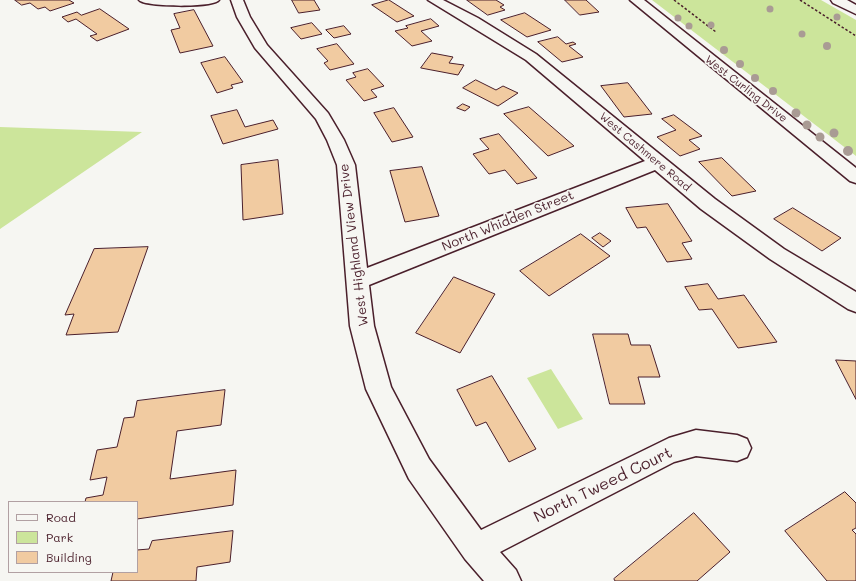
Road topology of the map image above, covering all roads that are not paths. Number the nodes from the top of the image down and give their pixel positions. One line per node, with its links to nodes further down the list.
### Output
1 (144, 0): 2 (street)
2 (213, 0)
3 (237, 0): 10 (street, West Highland View Drive)
4 (434, 0): 8 (street, West Cashmere Road)
5 (636, 0): 9 (street, West Curling Drive)
6 (837, 0): 7 (street)
7 (856, 10)
8 (658, 162): 10 (street, North Whidden Street); 11 (street, West Cashmere Road)
9 (856, 177)
10 (358, 280): 13 (street, West Highland View Drive)
11 (856, 303)
12 (736, 448): 13 (street, North Tweed Court)
13 (476, 548): 14 (street, West Highland View Drive)
14 (505, 581)

